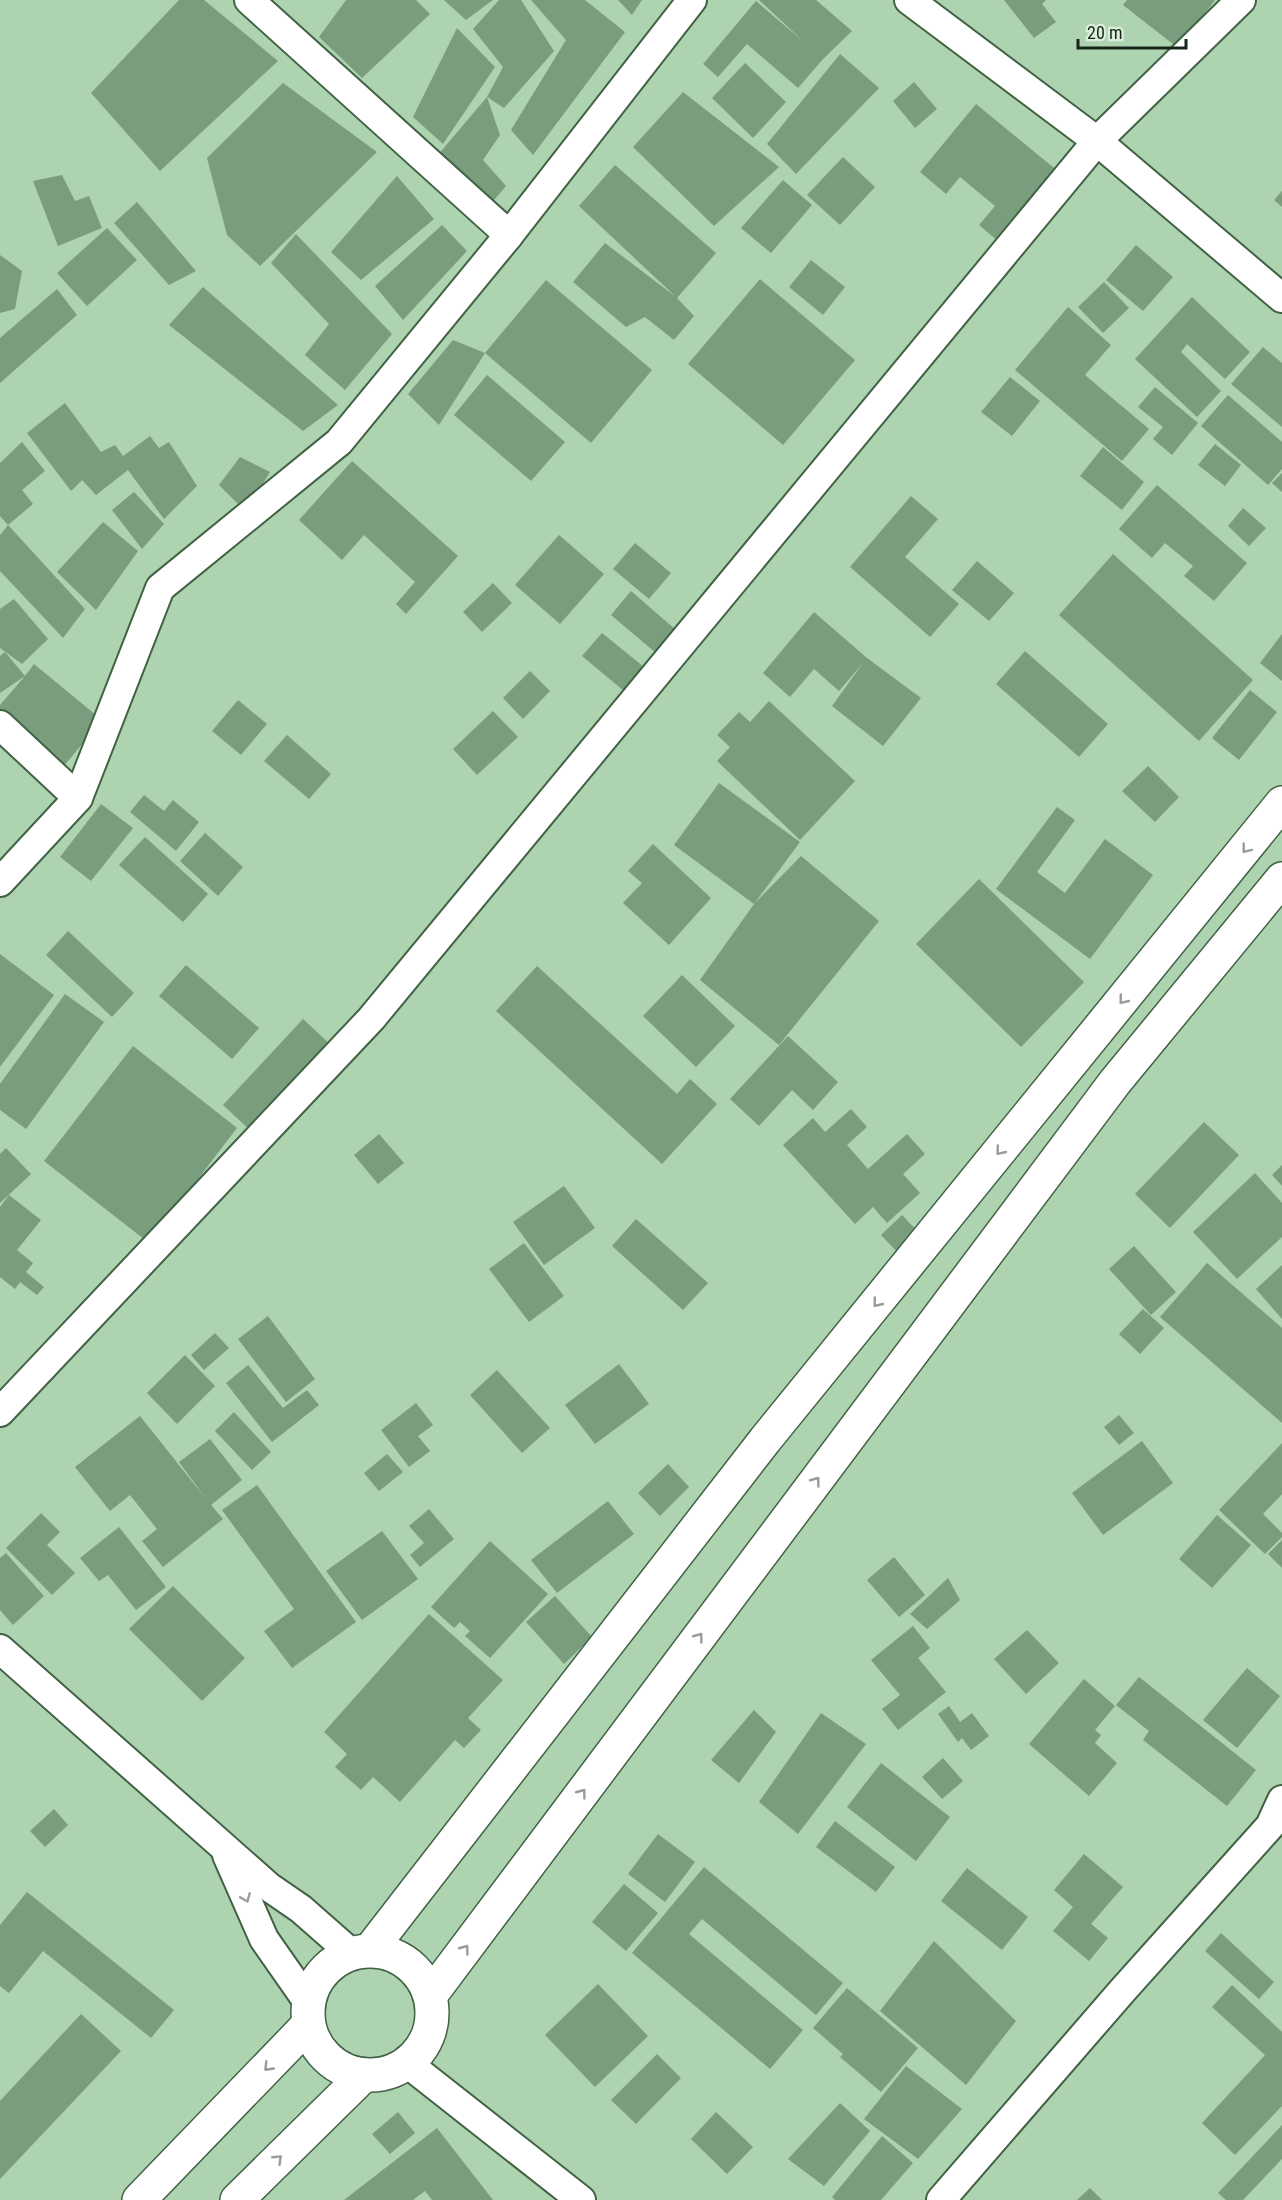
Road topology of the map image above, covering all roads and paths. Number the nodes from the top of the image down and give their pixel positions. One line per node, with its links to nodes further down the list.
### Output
1 (249, 0): 6 (street)
2 (692, 0): 6 (street)
3 (909, 0): 5 (street)
4 (1241, 0): 5 (street)
5 (1097, 141): 7 (street); 13 (street)
6 (508, 235): 9 (street)
7 (1282, 298)
8 (0, 725): 9 (street)
9 (78, 798): 12 (street)
10 (1282, 803): 17 (main road, one-way to 17)
11 (1282, 879): 18 (main road, one-way to 11)
12 (0, 882)
13 (0, 1412)
14 (0, 1649): 16 (street)
15 (1282, 1800): 25 (street)
16 (223, 1844): 17 (street); 19 (street, one-way to 19)
17 (361, 1951): 18 (main road); 19 (main road)
18 (430, 1996): 20 (main road)
19 (308, 2013): 21 (main road); 22 (main road, one-way to 22)
20 (407, 2063): 21 (main road); 24 (street)
21 (364, 2075): 23 (main road, one-way to 21)
22 (139, 2200)
23 (237, 2200)
24 (581, 2200)
25 (941, 2200)

